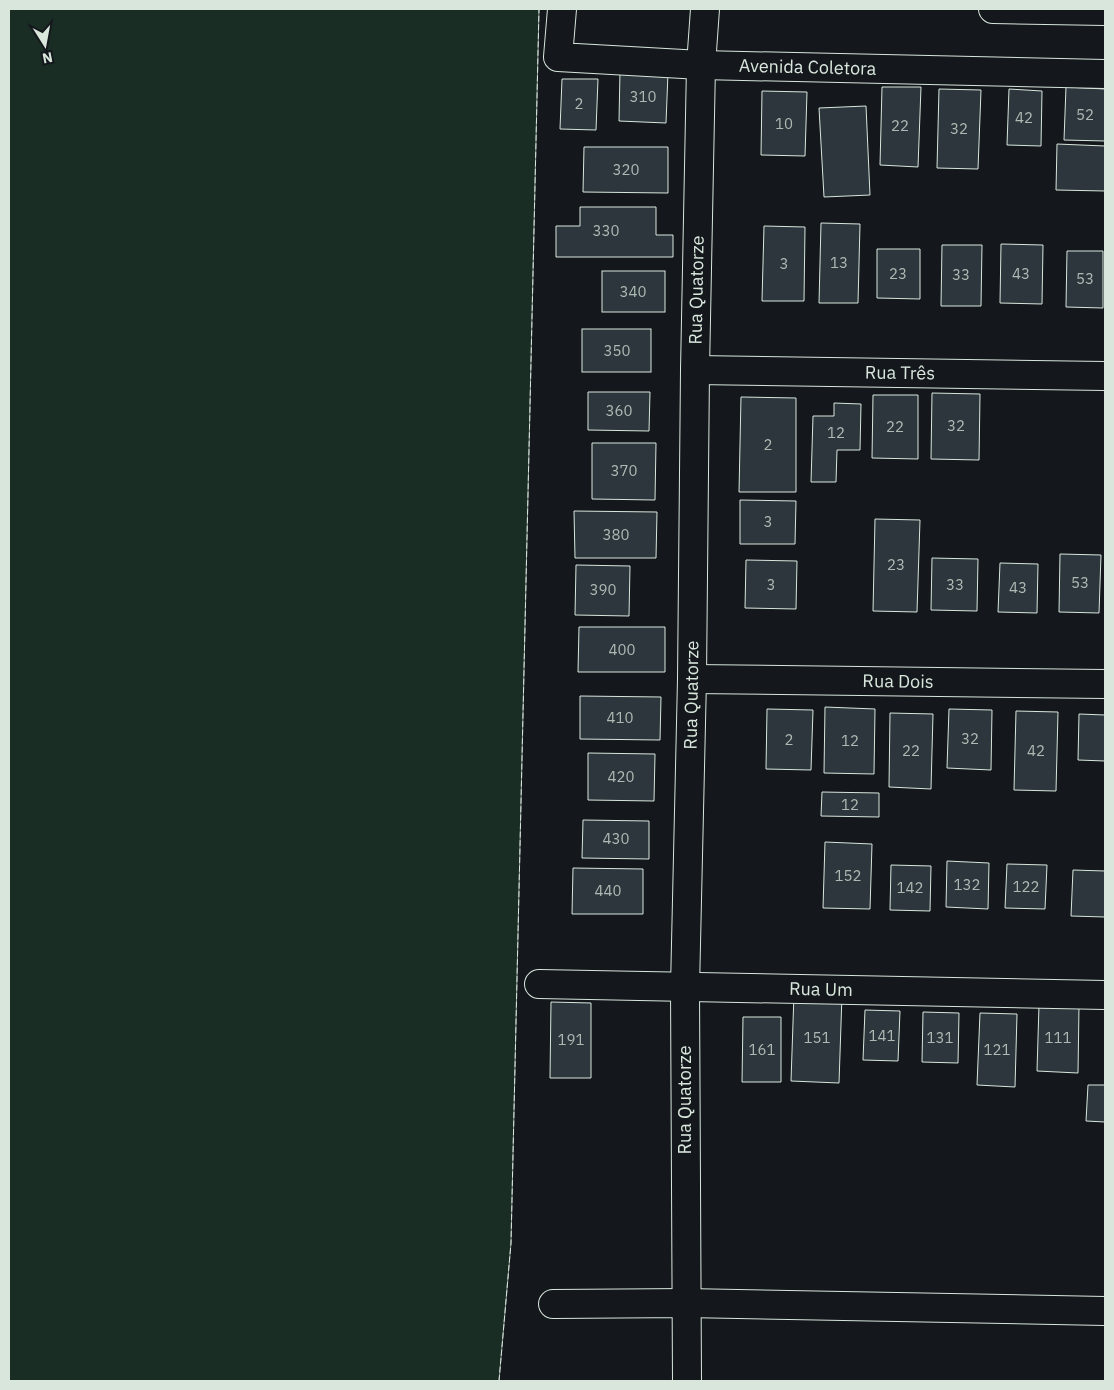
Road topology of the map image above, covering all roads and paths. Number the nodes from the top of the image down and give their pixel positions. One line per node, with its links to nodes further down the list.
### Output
1 (562, 9): 5 (street, Avenida Coletora)
2 (705, 9): 5 (street, Rua Quatorze)
3 (993, 9): 4 (street)
4 (1105, 11)
5 (701, 64): 6 (street, Avenida Coletora); 7 (street, Rua Quatorze)
6 (1105, 74)
7 (694, 370): 8 (street, Rua Três); 9 (street, Rua Quatorze)
8 (1105, 376)
9 (692, 679): 10 (street, Rua Dois); 12 (street, Rua Quatorze)
10 (1105, 684)
11 (539, 984): 12 (street, Rua Um)
12 (685, 988): 13 (street, Rua Um); 14 (street, Rua Quatorze)
13 (1105, 995)
14 (686, 1303): 15 (street); 16 (street); 17 (street, Rua Quatorze)
15 (553, 1304)
16 (1105, 1311)
17 (686, 1381)

